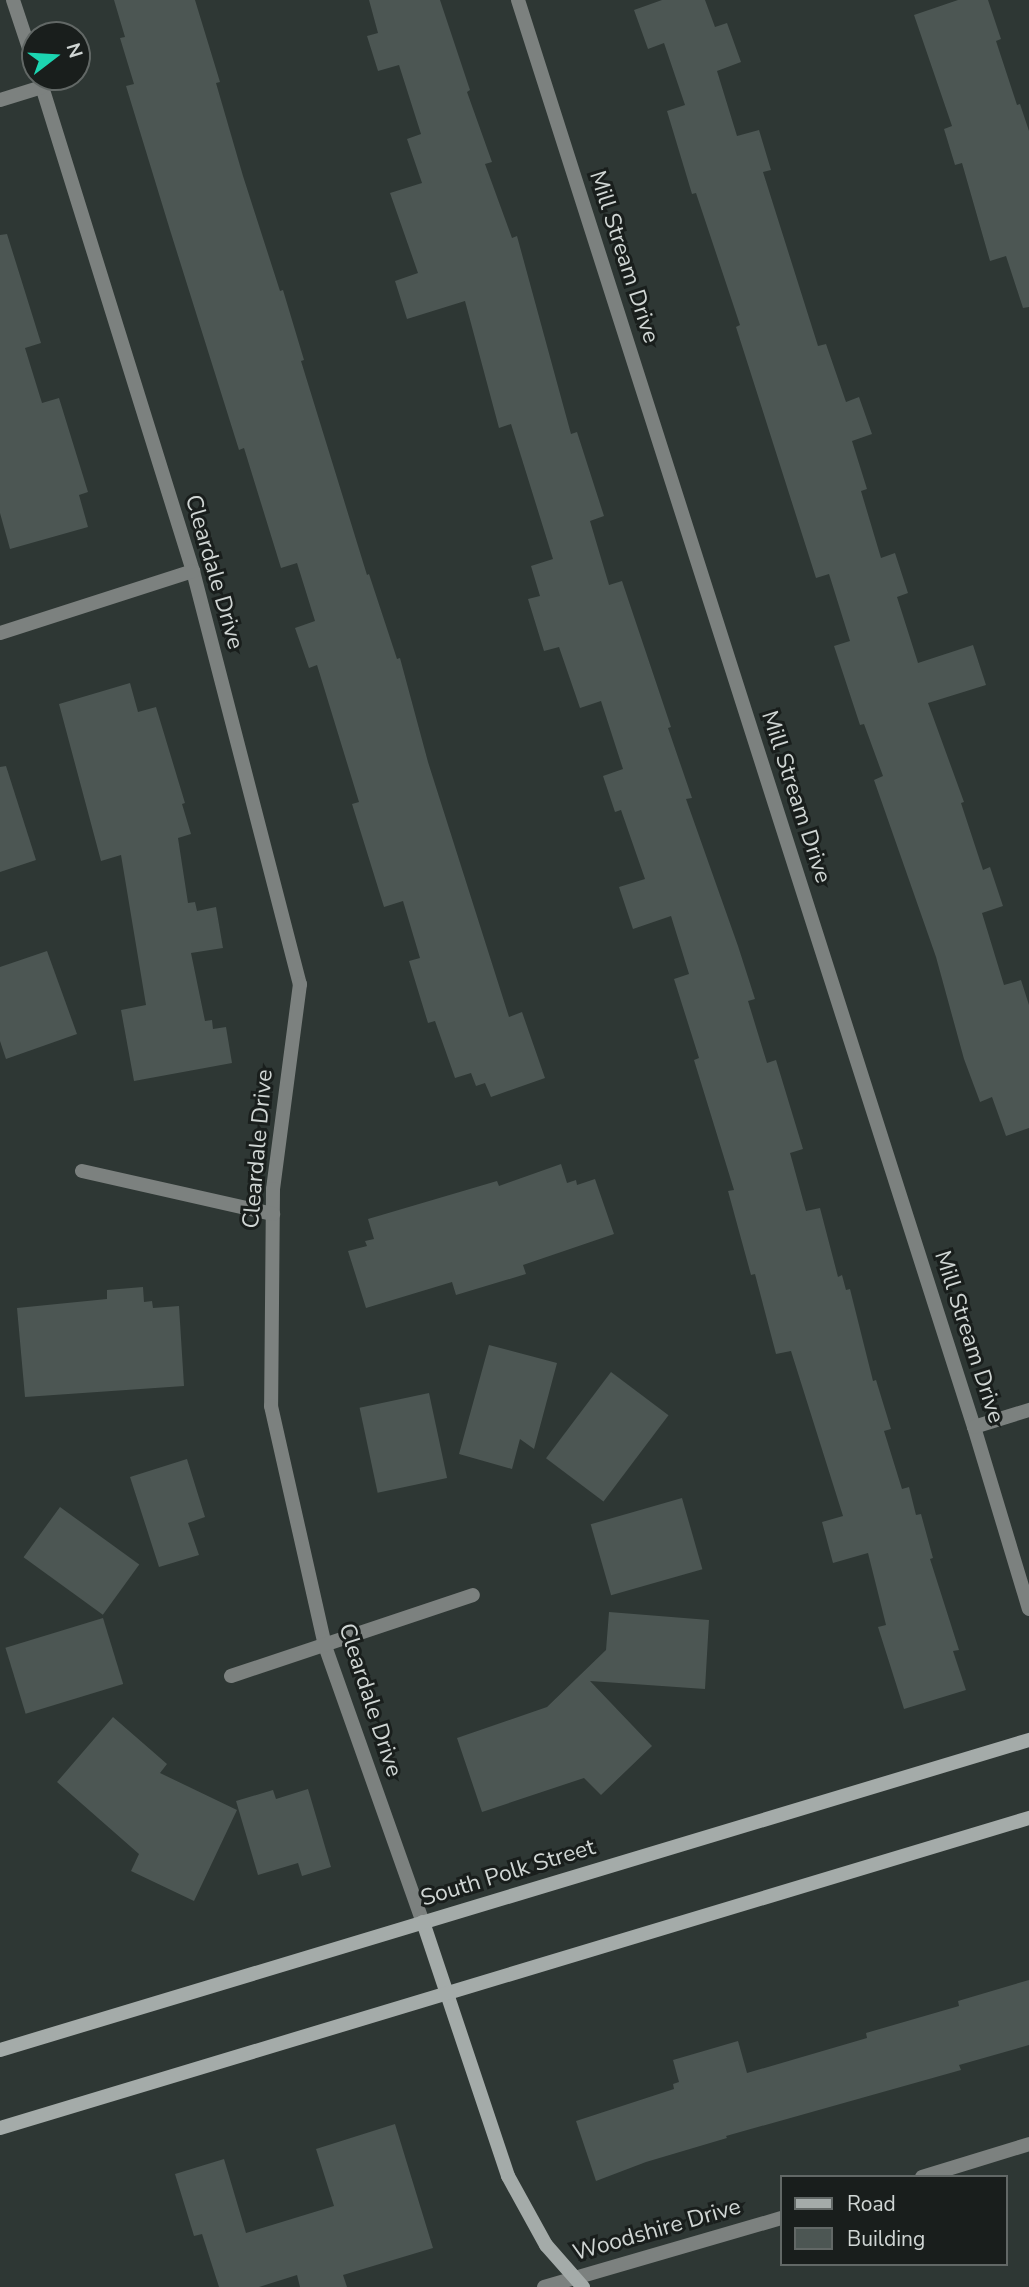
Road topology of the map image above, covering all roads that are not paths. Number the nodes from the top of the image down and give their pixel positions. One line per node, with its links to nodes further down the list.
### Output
1 (13, 0): 3 (street)
2 (517, 0): 12 (street, Mill Stream Drive)
3 (21, 24)
4 (21, 91): 6 (street)
5 (44, 91): 7 (street, Cleardale Drive)
6 (0, 100)
7 (193, 571): 8 (street); 10 (street, Cleardale Drive)
8 (0, 633)
9 (82, 1171): 10 (street)
10 (272, 1214): 15 (street, Cleardale Drive)
11 (1029, 1410): 12 (street)
12 (974, 1427): 14 (street, Mill Stream Drive)
13 (473, 1595): 15 (street)
14 (1029, 1609)
15 (325, 1646): 16 (street); 19 (street, Cleardale Drive)
16 (231, 1676)
17 (1029, 1740): 19 (main road, South Polk Street)
18 (1029, 1818): 20 (main road)
19 (423, 1922): 20 (main road, Cleardale Drive); 21 (main road, South Polk Street)
20 (445, 1994): 22 (main road); 26 (main road, Cleardale Drive)
21 (0, 2050)
22 (0, 2128)
23 (1029, 2144): 24 (street)
24 (928, 2175)
25 (780, 2219): 26 (street, Woodshire Drive)
26 (578, 2283): 27 (street, Woodshire Drive)
27 (544, 2287)

